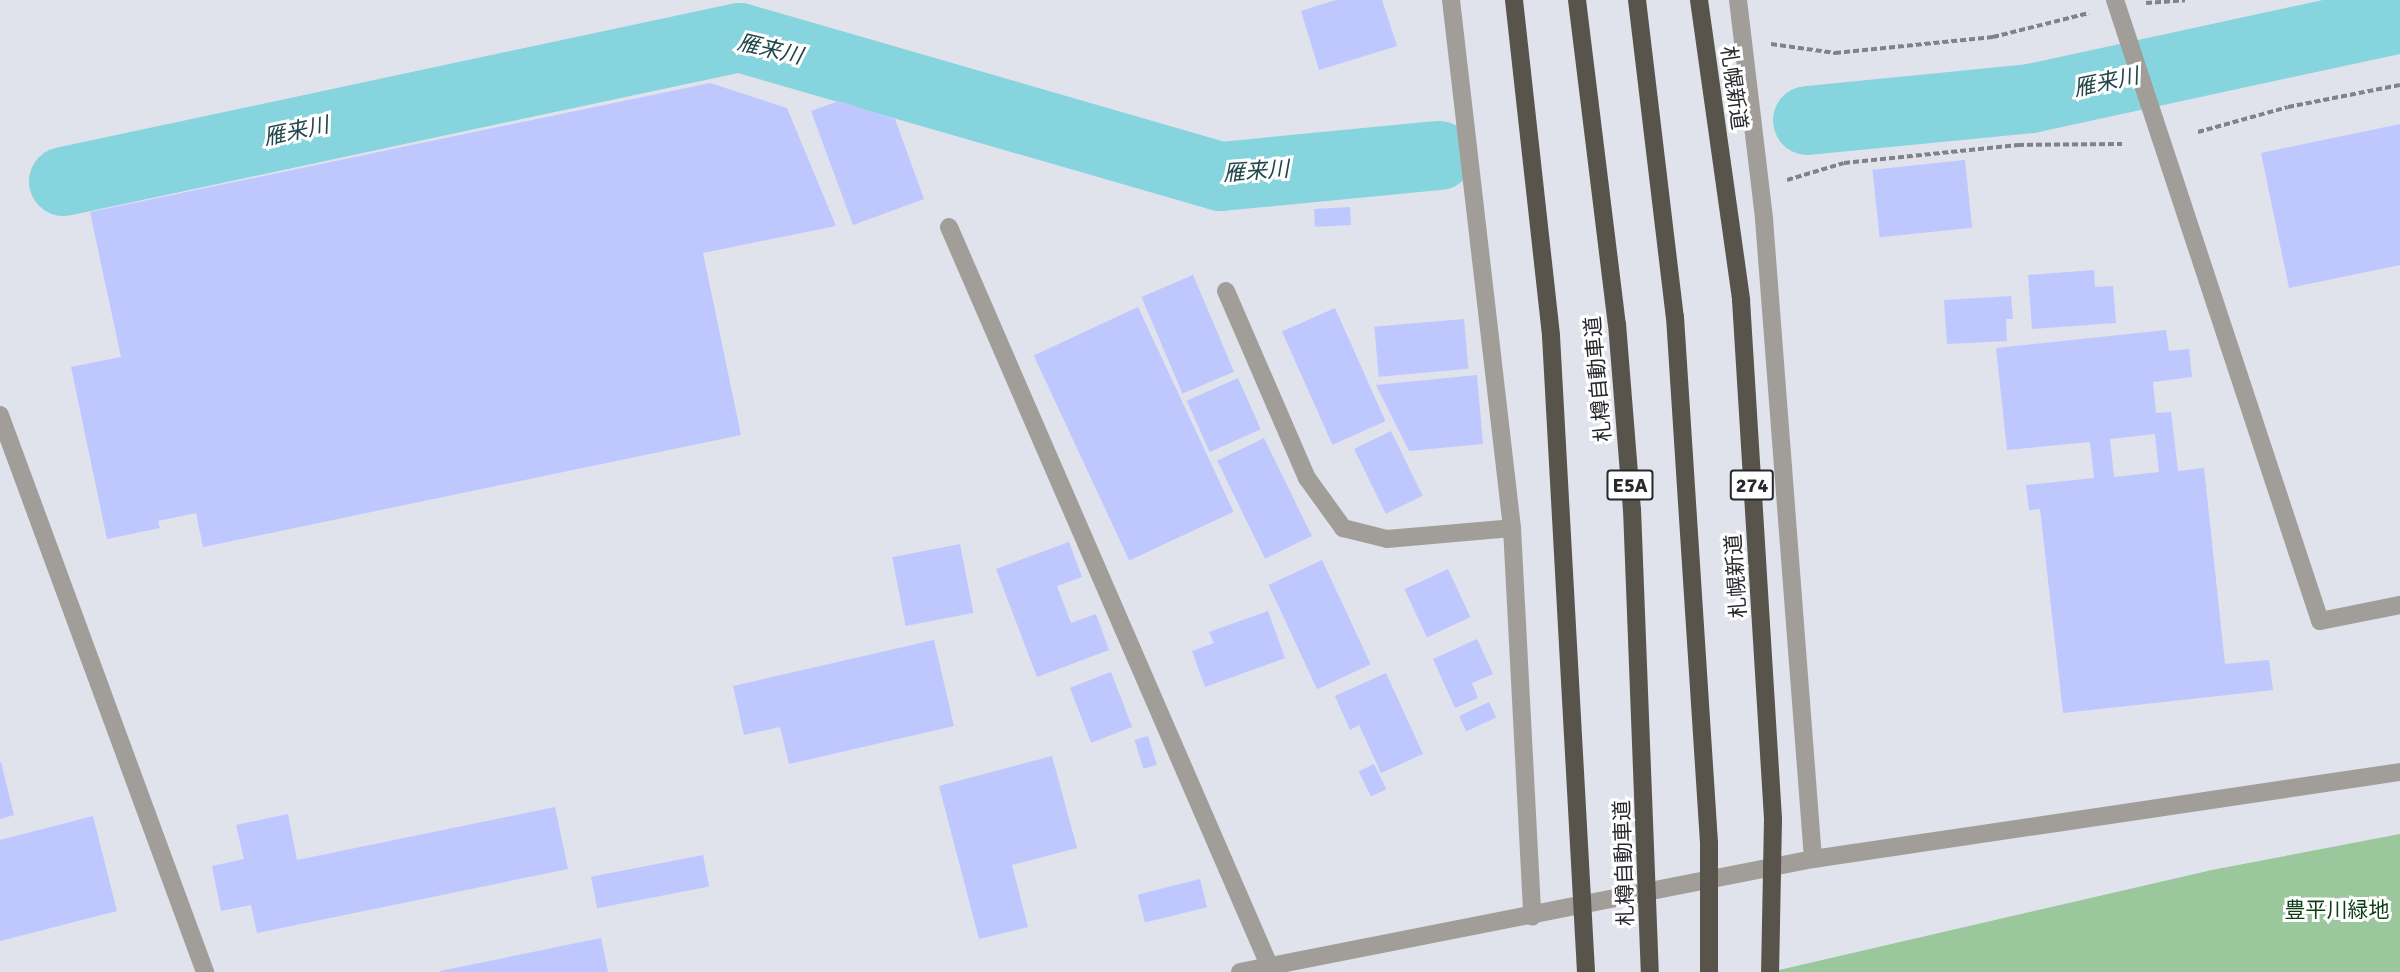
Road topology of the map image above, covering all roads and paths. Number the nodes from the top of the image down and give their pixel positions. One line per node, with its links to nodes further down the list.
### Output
1 (1451, 0): 19 (street)
2 (1514, 0): 27 (highway, bridge)
3 (1577, 0): 28 (highway, 札樽自動車道 / E5A, bridge)
4 (1637, 0): 29 (highway, E5A, bridge)
5 (1699, 0): 30 (highway, 札幌新道 / 274, bridge)
6 (1738, 0): 11 (street)
7 (2115, 0): 20 (street)
8 (2185, 0): 9 (path)
9 (2145, 3)
10 (2093, 12): 11 (path)
11 (1743, 41): 15 (street)
12 (2400, 85): 13 (path)
13 (2198, 132)
14 (2122, 144): 15 (path)
15 (1760, 183): 22 (street)
16 (949, 227): 24 (street)
17 (1226, 291): 19 (street)
18 (0, 415): 25 (street)
19 (1512, 528): 23 (street)
20 (2400, 605)
21 (2400, 772): 22 (street)
22 (1813, 859): 23 (street)
23 (1532, 916): 24 (street)
24 (1269, 965): 26 (street)
25 (205, 972)
26 (1240, 972)
27 (1586, 972)
28 (1650, 972)
29 (1709, 972)
30 (1770, 972)

